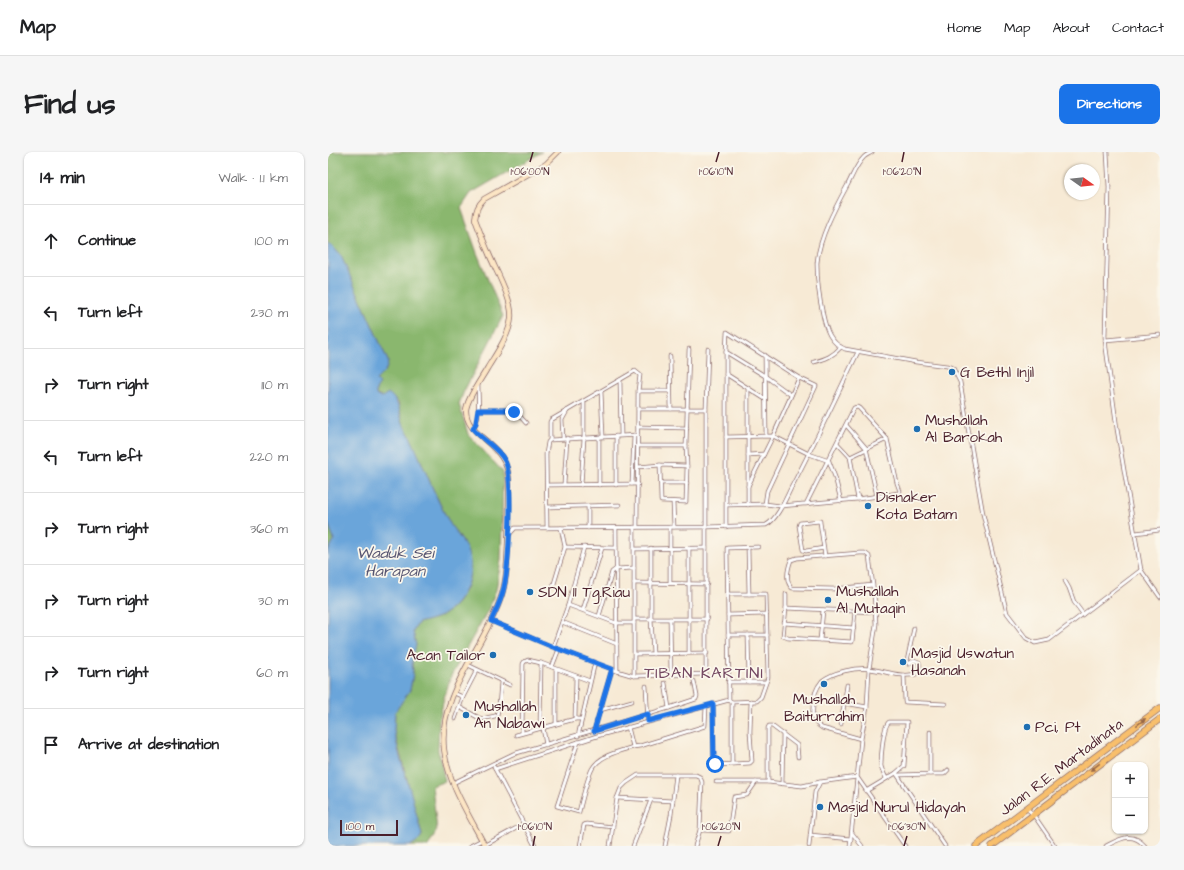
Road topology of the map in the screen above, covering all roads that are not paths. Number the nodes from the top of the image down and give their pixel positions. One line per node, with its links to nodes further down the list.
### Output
1 (558, 152): 18 (main road)
2 (872, 152): 6 (street)
3 (1107, 152): 5 (street)
4 (1160, 335): 5 (street)
5 (1105, 340): 96 (street)
6 (841, 347): 10 (street); 13 (street)
7 (689, 349): 31 (street)
8 (708, 349): 27 (street)
9 (726, 352): 11 (street); 14 (street); 15 (street)
10 (858, 352): 55 (street); 133 (street)
11 (765, 355): 15 (street); 16 (street)
12 (670, 356): 22 (street)
13 (814, 362)
14 (726, 374): 19 (street); 44 (street)
15 (765, 376): 23 (street); 24 (street)
16 (799, 378): 23 (street); 50 (street)
17 (620, 380): 20 (street); 21 (street); 41 (street)
18 (478, 384): 28 (street); 36 (main road)
19 (748, 388): 24 (street); 42 (street)
20 (602, 391): 25 (street); 39 (street)
21 (638, 391): 22 (street); 30 (street)
22 (670, 391): 26 (street)
23 (791, 395): 43 (street)
24 (765, 399): 38 (street)
25 (584, 402): 29 (street); 46 (street)
26 (671, 409): 30 (street); 31 (street)
27 (706, 409): 31 (street); 88 (street)
28 (478, 410): 32 (street); 36 (street)
29 (568, 410): 45 (street); 48 (street)
30 (638, 410): 34 (street)
31 (687, 410): 35 (street)
32 (526, 423)
33 (846, 424): 47 (street); 49 (street); 53 (street)
34 (638, 427): 35 (street); 37 (street)
35 (687, 428): 52 (street)
36 (473, 429): 84 (main road)
37 (636, 435): 41 (street); 51 (street); 65 (street)
38 (766, 435): 42 (street); 43 (street)
39 (601, 436): 40 (street); 46 (street); 69 (street)
40 (616, 436): 41 (street); 70 (street)
41 (621, 436)
42 (747, 436): 44 (street); 56 (street)
43 (773, 436): 50 (street); 54 (street)
44 (726, 437): 79 (street)
45 (565, 438): 46 (street); 48 (street); 64 (street)
46 (584, 438): 68 (street)
47 (887, 439): 53 (street); 72 (street)
48 (550, 440): 67 (street)
49 (837, 443): 57 (street); 58 (street)
50 (789, 444): 55 (street); 76 (street)
51 (638, 446): 52 (street); 61 (street)
52 (686, 446): 60 (street)
53 (866, 448): 57 (street); 72 (street)
54 (764, 454): 56 (street); 71 (street)
55 (809, 454): 58 (street); 82 (street)
56 (748, 455): 71 (street)
57 (850, 456): 73 (street)
58 (829, 460): 74 (street); 77 (street)
59 (660, 465): 60 (street); 61 (street); 62 (street)
60 (687, 466): 63 (street)
61 (638, 467): 66 (street)
62 (661, 483): 63 (street); 75 (street)
63 (687, 483): 75 (street)
64 (564, 484): 67 (street); 68 (street)
65 (632, 484): 66 (street); 70 (street)
66 (638, 484): 85 (street)
67 (547, 485): 83 (street)
68 (581, 485): 69 (street)
69 (599, 485): 70 (street)
70 (616, 485)
71 (748, 486): 80 (street)
72 (877, 496): 73 (street)
73 (858, 499): 74 (street)
74 (841, 501): 77 (street)
75 (673, 502): 87 (street)
76 (765, 504): 80 (street); 82 (street)
77 (806, 504): 82 (street)
78 (619, 505): 81 (street)
79 (727, 505): 80 (street); 89 (street)
80 (748, 505)
81 (588, 506): 83 (street); 93 (street)
82 (781, 506): 89 (street)
83 (547, 507): 91 (street)
84 (509, 519): 90 (street); 97 (main road)
85 (635, 527): 86 (street); 94 (street); 109 (street)
86 (670, 527): 87 (street); 104 (street)
87 (674, 527): 88 (street)
88 (706, 527): 89 (street); 106 (street)
89 (726, 527)
90 (515, 528): 91 (street); 97 (street)
91 (548, 528): 92 (street)
92 (561, 528): 93 (street); 98 (street)
93 (588, 528): 94 (street)
94 (616, 528): 102 (street)
95 (1160, 530): 96 (street)
96 (1135, 533): 113 (street)
97 (508, 536): 141 (main road)
98 (565, 547): 99 (street); 121 (street)
99 (584, 547): 101 (street); 126 (street)
100 (758, 547): 107 (street)
101 (602, 548): 102 (street); 128 (street)
102 (616, 548): 112 (street)
103 (652, 548): 104 (street); 109 (street); 116 (street)
104 (670, 548): 105 (street); 117 (street)
105 (689, 548): 106 (street); 118 (street)
106 (706, 548): 119 (street)
107 (748, 548): 122 (street); 123 (street)
108 (824, 548): 108 (street); 110 (street)
109 (634, 549): 111 (street)
110 (825, 556): 120 (street); 120 (street)
111 (634, 568): 112 (street); 115 (street)
112 (616, 569): 135 (street); 143 (street)
113 (1141, 570): 125 (street); 133 (street)
114 (1065, 581): 133 (street)
115 (634, 583): 116 (street); 137 (street)
116 (652, 583): 117 (street); 136 (street)
117 (670, 583): 118 (street)
118 (688, 583): 119 (street); 140 (street)
119 (706, 584): 139 (street)
120 (873, 585): 131 (street)
121 (553, 587)
122 (727, 594): 123 (street); 134 (street)
123 (749, 594): 132 (street)
124 (786, 594): 127 (street)
125 (1160, 597)
126 (568, 605): 128 (street); 142 (street)
127 (786, 608): 129 (street); 145 (street)
128 (583, 610): 135 (street)
129 (823, 610): 130 (street); 146 (street)
130 (855, 612): 131 (street); 147 (street)
131 (875, 612): 167 (street)
132 (767, 614): 134 (street); 151 (street)
133 (1083, 614)
134 (728, 615): 149 (street)
135 (599, 616): 143 (street)
136 (651, 618): 137 (street); 138 (street); 159 (street)
137 (635, 619): 144 (street)
138 (670, 619): 140 (street); 160 (street)
139 (707, 619): 140 (street); 157 (street)
140 (688, 620): 156 (street)
141 (491, 621): 154 (street); 163 (main road)
142 (562, 622): 153 (street); 154 (street)
143 (616, 623): 144 (street); 153 (street)
144 (634, 623): 158 (street)
145 (784, 623): 146 (street); 152 (street)
146 (822, 626): 147 (street); 152 (street)
147 (854, 628): 152 (street)
148 (914, 628): 171 (street)
149 (728, 634): 150 (street); 177 (street)
150 (748, 635): 151 (street); 178 (street)
151 (767, 635): 179 (street)
152 (820, 640)
153 (617, 644): 169 (street)
154 (553, 647): 155 (street)
155 (559, 649): 161 (street); 164 (street)
156 (689, 653): 157 (street); 160 (street)
157 (707, 653): 170 (street)
158 (635, 654): 159 (street); 173 (street)
159 (653, 654): 160 (street)
160 (670, 654): 170 (street)
161 (595, 662): 166 (street); 174 (street)
162 (541, 663): 164 (street); 207 (street); 210 (street)
163 (468, 665): 168 (street); 184 (main road)
164 (552, 667): 165 (street)
165 (556, 669): 172 (street); 204 (street)
166 (612, 669): 169 (street); 197 (street)
167 (869, 669): 171 (street); 194 (street); 214 (street)
168 (477, 670): 176 (street); 185 (street)
169 (617, 671): 173 (street)
170 (671, 675): 173 (street)
171 (904, 675): 191 (street)
172 (576, 676): 174 (street); 200 (street)
173 (634, 676)
174 (590, 681): 201 (street)
175 (694, 681): 195 (street)
176 (501, 682): 181 (street); 192 (street)
177 (728, 682): 178 (street); 187 (street)
178 (750, 682): 179 (street)
179 (766, 682): 188 (street)
180 (665, 683): 195 (street)
181 (510, 685)
182 (847, 685): 189 (street)
183 (646, 686): 198 (street)
184 (454, 693): 185 (street); 232 (main road)
185 (463, 697): 192 (street)
186 (632, 701): 197 (street)
187 (730, 701): 188 (street); 190 (street); 219 (street)
188 (751, 701): 219 (street)
189 (844, 703): 194 (street); 205 (street)
190 (713, 704): 193 (street); 219 (street)
191 (945, 704)
192 (459, 706): 199 (street)
193 (706, 706): 203 (street); 217 (street)
194 (867, 707): 214 (street)
195 (668, 708): 198 (street)
196 (1160, 708): 238 (highway, Jalan R.E. Martadinata, one-way to 196)
197 (600, 710): 208 (street)
198 (648, 714): 203 (street); 208 (street)
199 (455, 719)
200 (575, 719): 201 (street); 204 (street)
201 (582, 719): 213 (street)
202 (1160, 719): 239 (highway, Jalan R.E. Martadinata, one-way to 239)
203 (648, 721): 206 (street)
204 (556, 724): 207 (street)
205 (841, 724)
206 (628, 727): 215 (street); 217 (street)
207 (542, 728): 210 (street); 216 (street)
208 (594, 731): 213 (street)
209 (930, 732): 224 (street)
210 (522, 733): 212 (street)
211 (783, 734): 218 (street); 230 (street); 233 (street)
212 (516, 735)
213 (578, 736): 216 (street)
214 (861, 739): 226 (street)
215 (578, 742): 217 (street); 221 (street)
216 (546, 745): 220 (street)
217 (633, 747)
218 (798, 757)
219 (732, 763)
220 (492, 764): 221 (street); 232 (street)
221 (495, 769): 240 (street)
222 (948, 770): 224 (street)
223 (897, 774): 224 (street); 227 (street); 227 (street); 259 (street)
224 (930, 774)
225 (676, 775): 235 (street); 237 (street); 242 (street)
226 (857, 777): 231 (street); 234 (street); 243 (street)
227 (886, 778): 234 (street)
228 (716, 782): 229 (street)
229 (756, 782): 230 (street); 242 (street)
230 (768, 782): 233 (street)
231 (820, 782): 233 (street); 244 (street)
232 (453, 783): 246 (main road)
233 (782, 784)
234 (866, 791): 258 (street)
235 (617, 798): 236 (street); 241 (street)
236 (651, 800): 237 (street); 252 (street)
237 (673, 801): 253 (street)
238 (1026, 808): 239 (street); 260 (highway, Jalan R.E. Martadinata)
239 (1032, 814): 261 (highway, Jalan R.E. Martadinata); 262 (street)
240 (524, 824): 248 (street); 249 (street)
241 (613, 827): 250 (street); 251 (street)
242 (700, 830): 254 (street)
243 (852, 833): 245 (street); 257 (street)
244 (810, 835): 245 (street); 255 (street)
245 (851, 839): 256 (street)
246 (482, 840): 247 (street); 248 (main road)
247 (470, 846)
248 (484, 846)
249 (535, 846)
250 (580, 846)
251 (610, 846)
252 (633, 846)
253 (665, 846)
254 (695, 846)
255 (809, 846)
256 (850, 846)
257 (862, 846)
258 (905, 846)
259 (945, 846)
260 (976, 846)
261 (992, 846)
262 (1055, 846)
263 (1106, 846): 264 (street)
264 (1145, 846)

